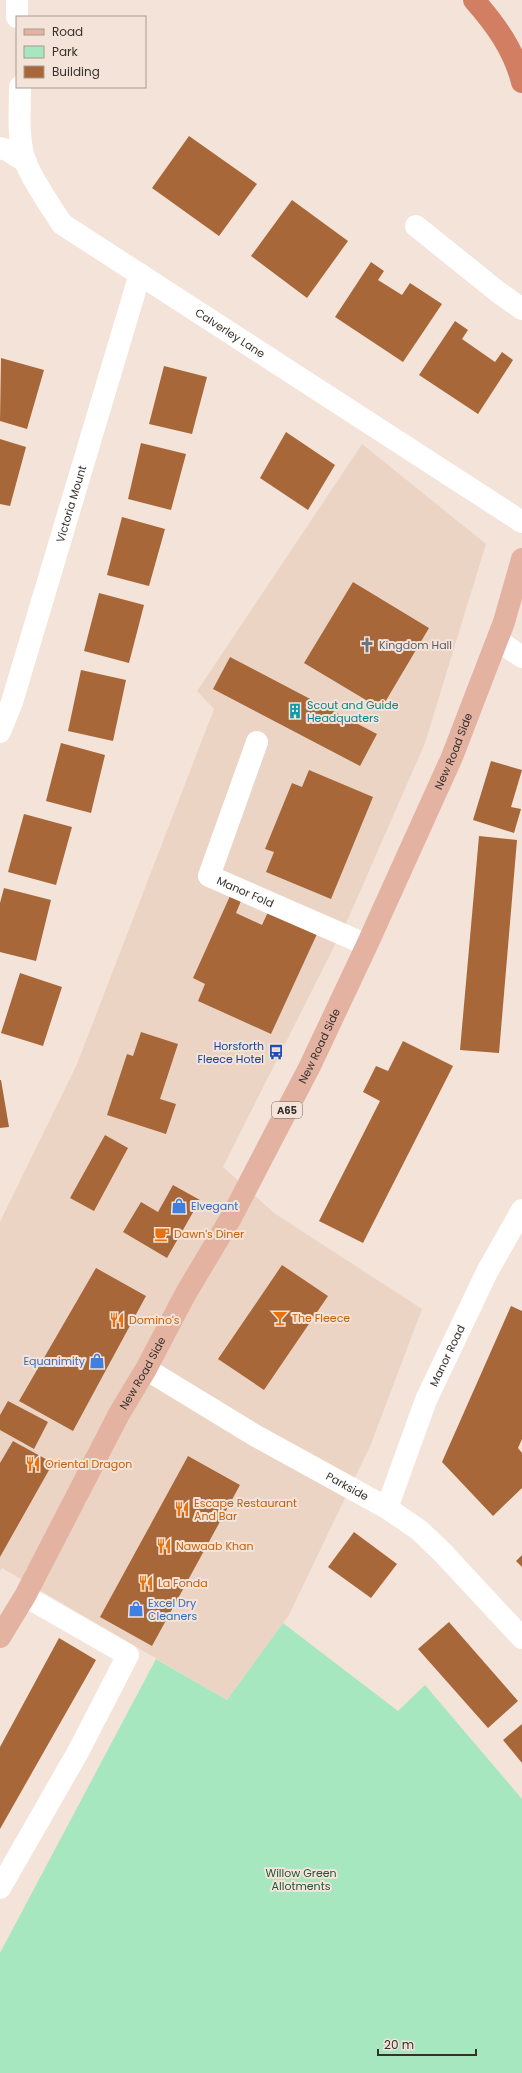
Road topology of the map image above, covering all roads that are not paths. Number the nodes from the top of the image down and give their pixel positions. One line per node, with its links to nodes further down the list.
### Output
1 (17, 0): 3 (street)
2 (474, 0): 4 (highway)
3 (17, 16)
4 (522, 82)
5 (20, 88): 7 (street, Calverley Lane)
6 (0, 148): 7 (street)
7 (26, 162): 9 (street, Calverley Lane)
8 (416, 226): 10 (street)
9 (140, 274): 11 (street, Calverley Lane); 15 (street, Victoria Mount)
10 (522, 309)
11 (522, 522)
12 (522, 564): 13 (main road, New Road Side / A65)
13 (497, 640): 14 (street); 17 (main road, New Road Side / A65)
14 (522, 656)
15 (0, 732)
16 (257, 742): 17 (street, Manor Fold)
17 (367, 946): 19 (main road, New Road Side / A65)
18 (522, 1213): 20 (street, Manor Road)
19 (146, 1369): 20 (street, Parkside); 21 (main road, New Road Side / A65)
20 (387, 1508): 23 (street, Parkside)
21 (25, 1596): 22 (main road, New Road Side / A65); 24 (street)
22 (0, 1637)
23 (522, 1638)
24 (0, 1888)

